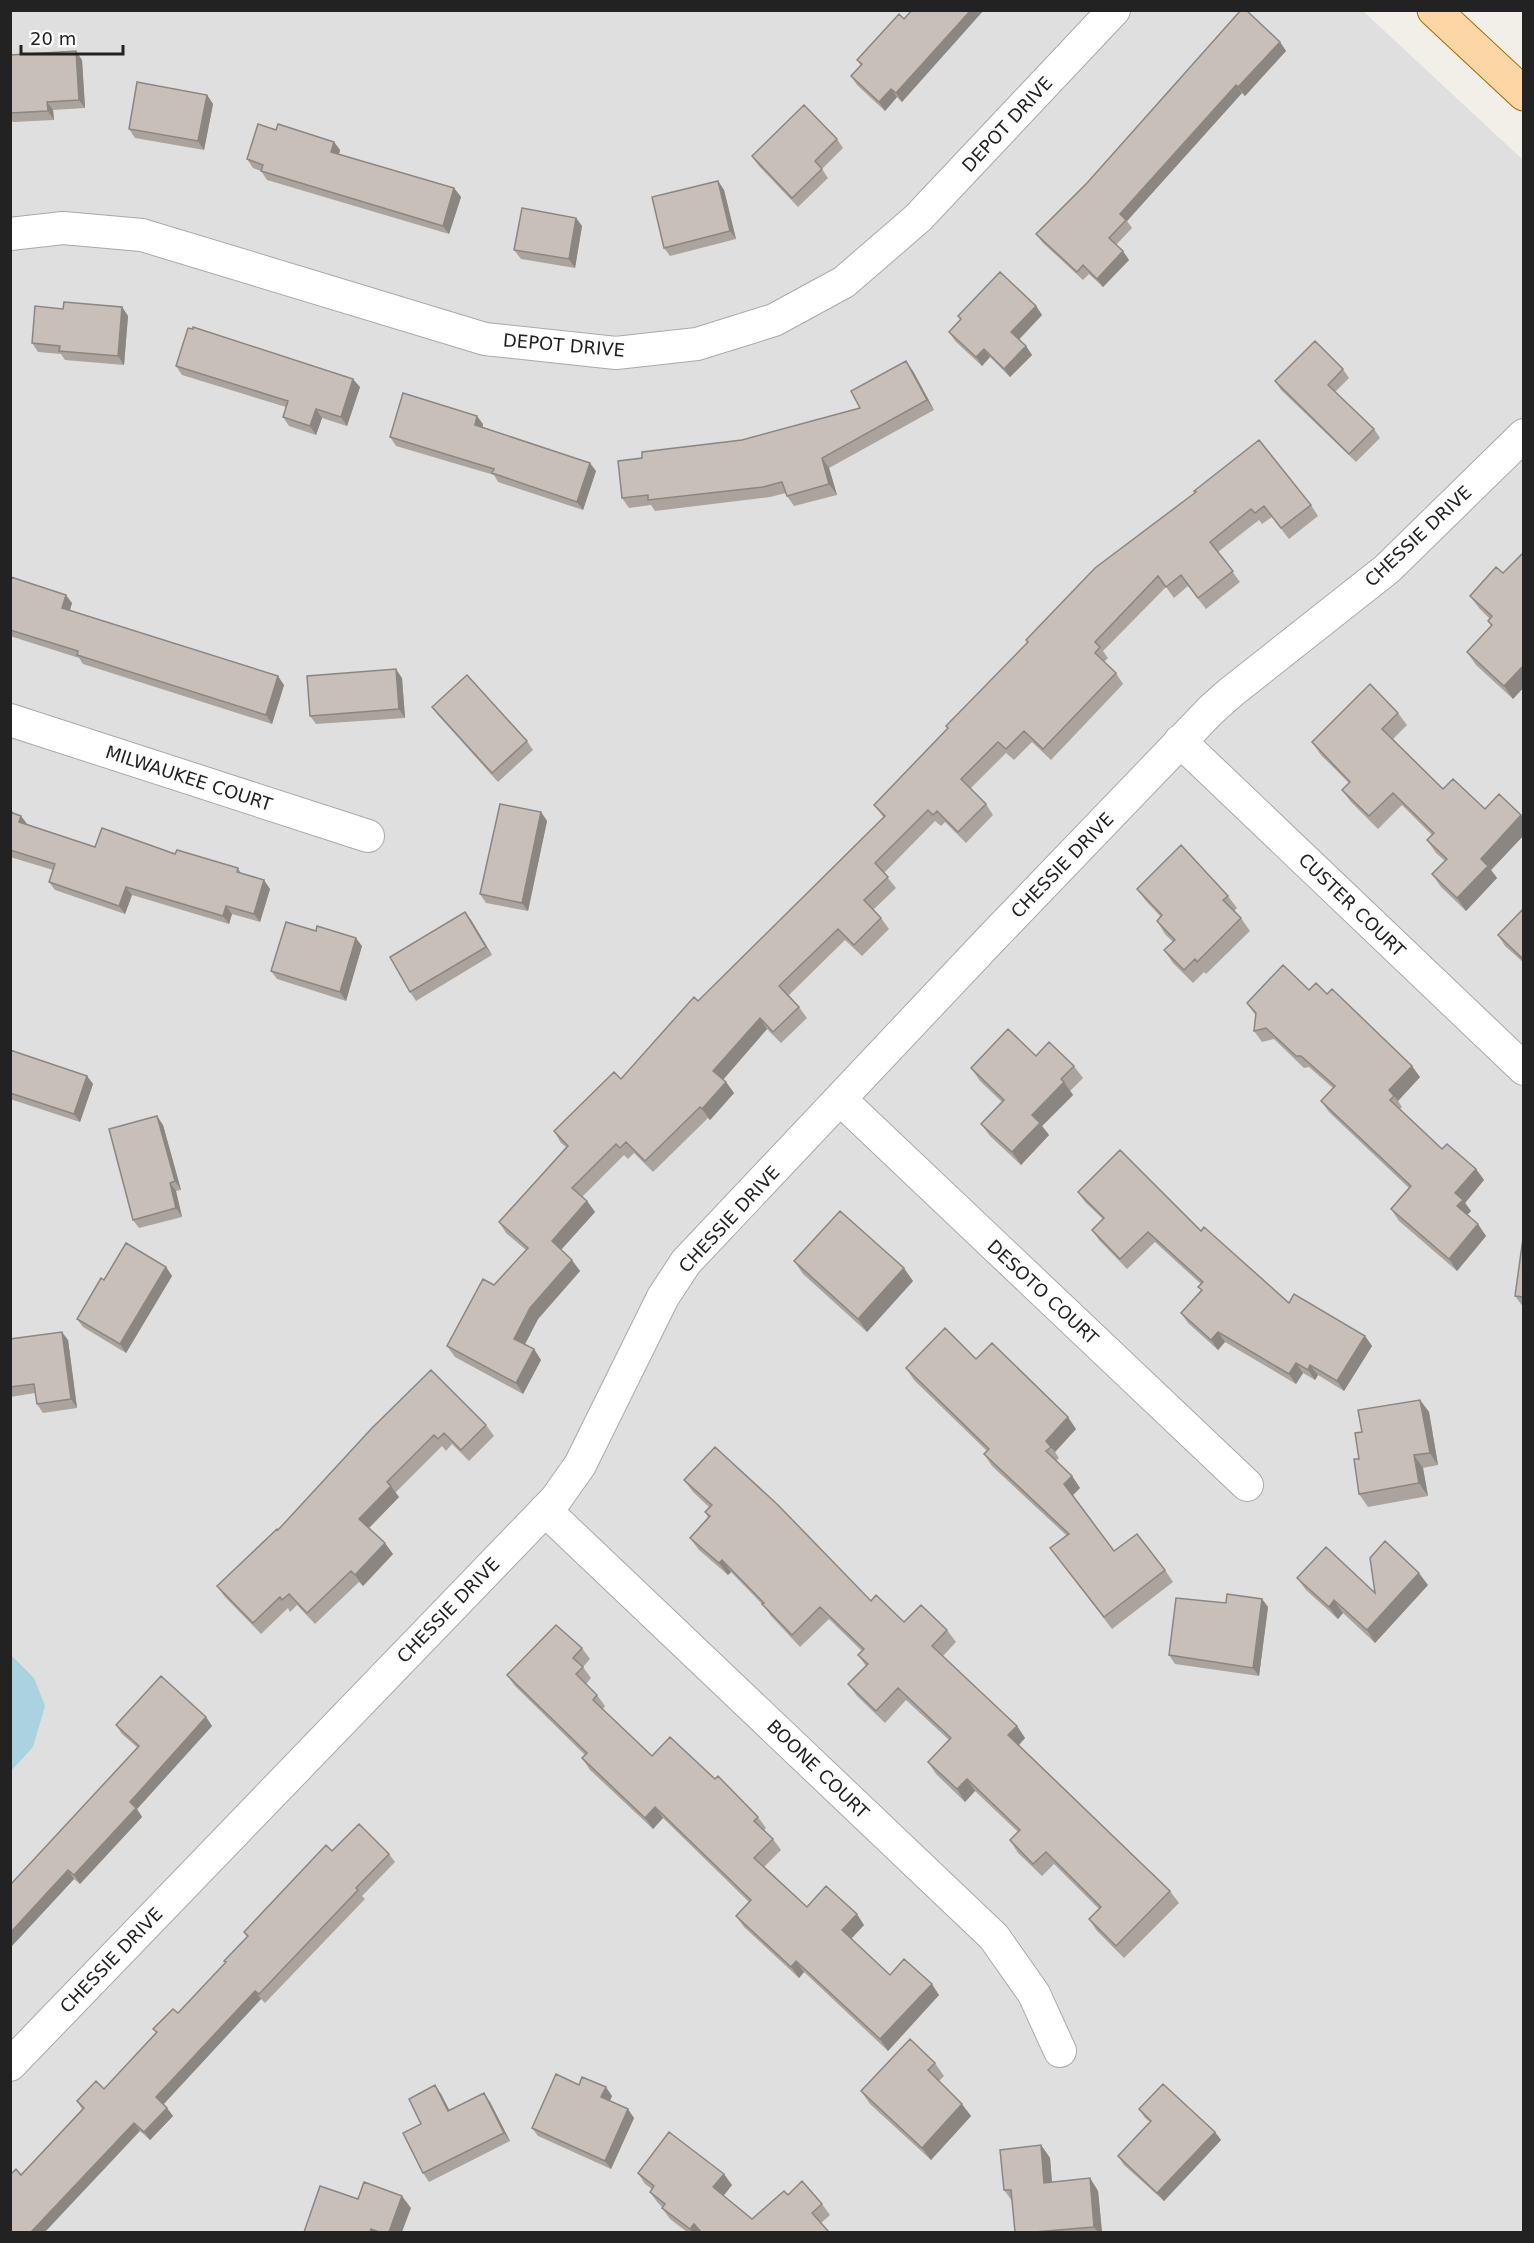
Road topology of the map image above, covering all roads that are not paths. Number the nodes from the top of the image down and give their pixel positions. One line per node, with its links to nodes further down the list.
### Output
1 (1114, 10): 4 (street, DEPOT DRIVE)
2 (1434, 10): 3 (main road)
3 (1524, 94)
4 (10, 234)
5 (1524, 435): 7 (street, CHESSIE DRIVE)
6 (10, 720): 8 (street, MILWAUKEE COURT)
7 (1180, 741): 9 (street, CUSTER COURT); 10 (street, CHESSIE DRIVE)
8 (368, 836)
9 (1524, 1069)
10 (840, 1100): 11 (street, DESOTO COURT); 12 (street, CHESSIE DRIVE)
11 (1247, 1485)
12 (545, 1510): 13 (street, BOONE COURT); 14 (street, CHESSIE DRIVE)
13 (1060, 2051)
14 (10, 2065)

